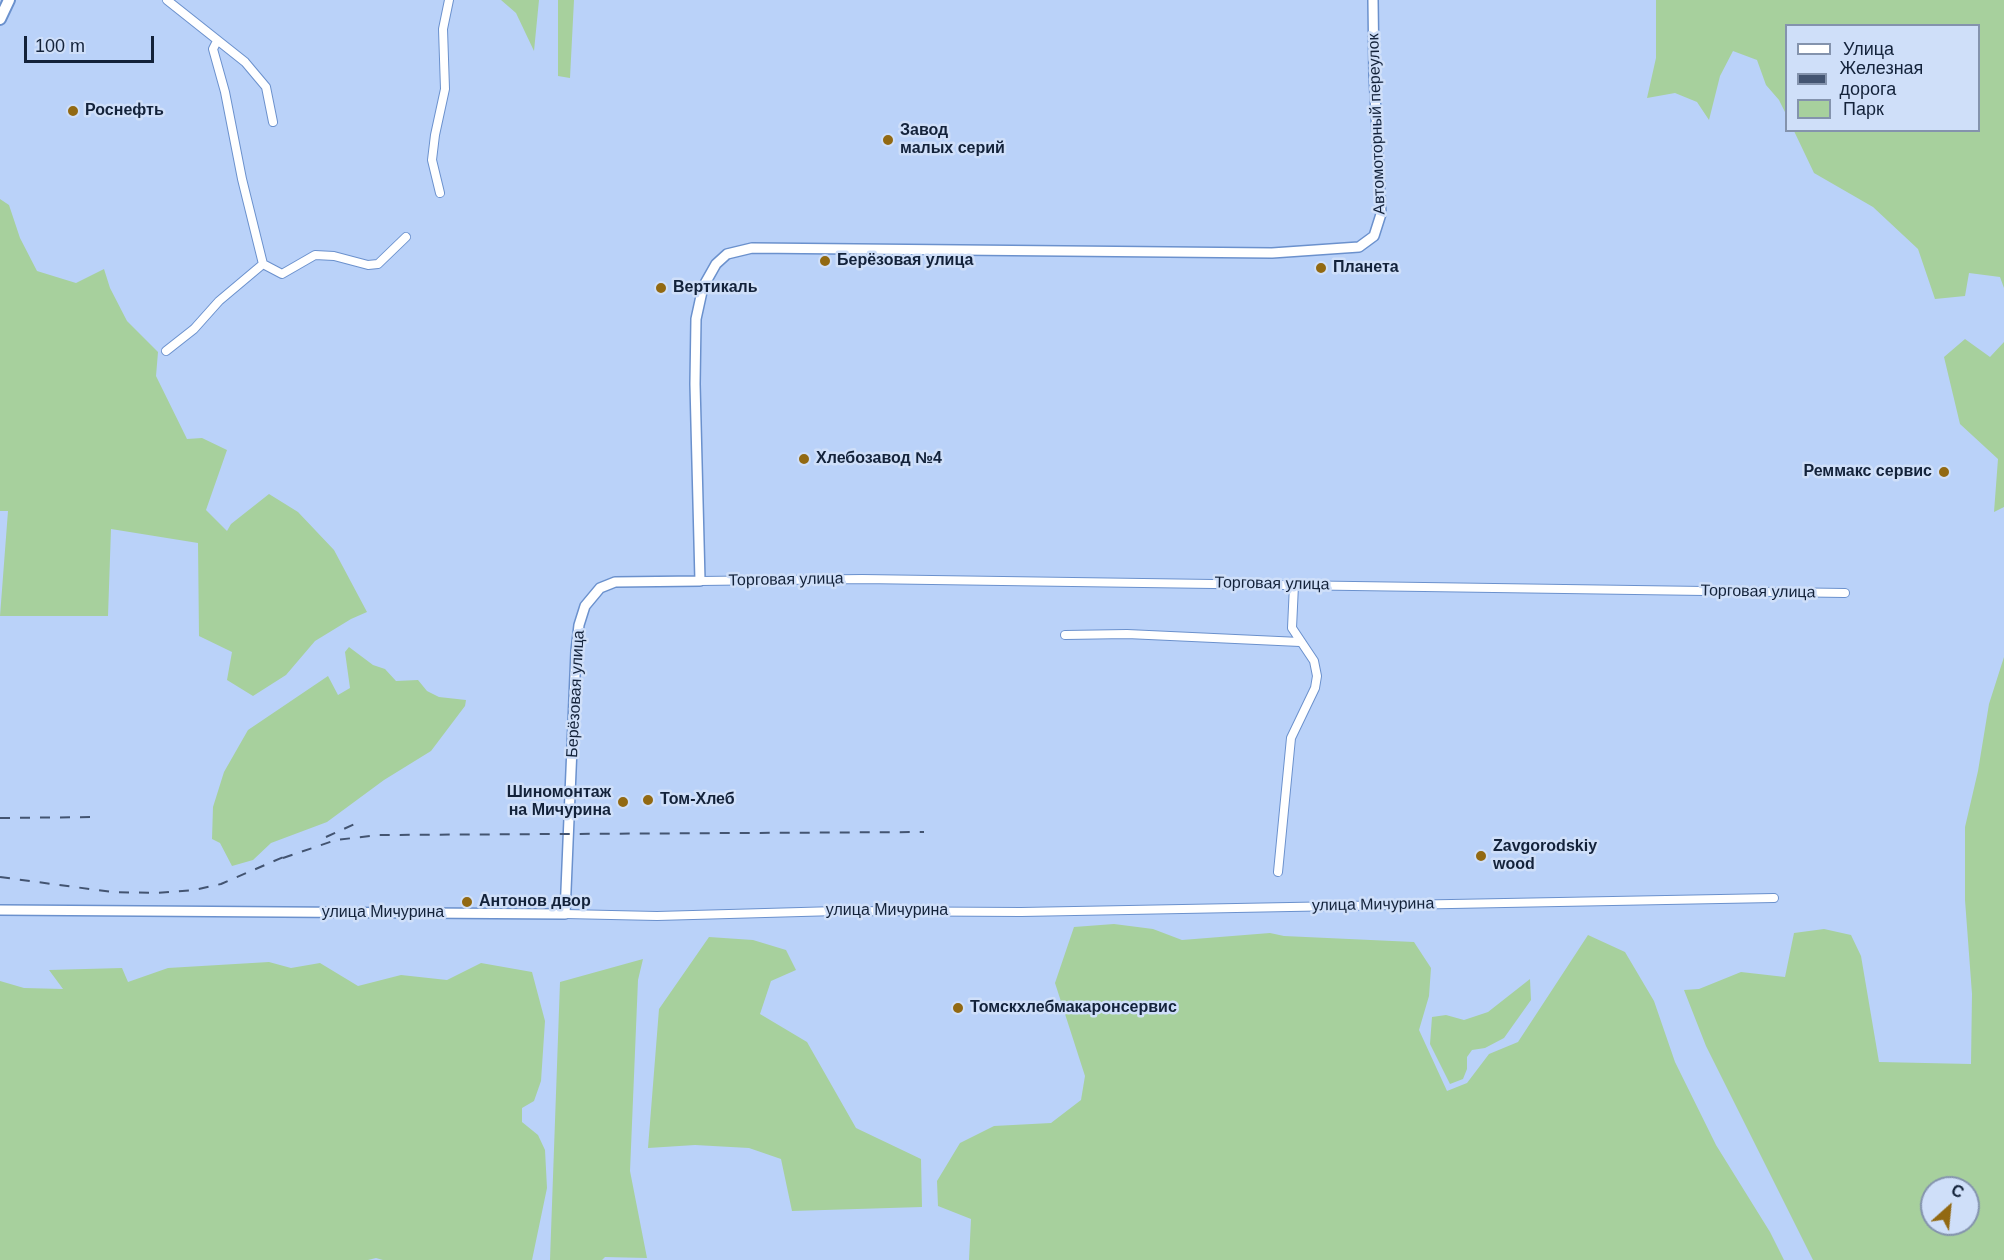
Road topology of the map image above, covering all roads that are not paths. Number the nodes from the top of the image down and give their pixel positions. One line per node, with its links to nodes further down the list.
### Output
1 (9, 0): 5 (main road)
2 (166, 0): 6 (street)
3 (449, 0): 8 (street)
4 (1373, 0): 12 (street, Автомоторный переулок)
5 (0, 19)
6 (218, 41): 7 (street); 10 (street)
7 (273, 122)
8 (440, 193)
9 (406, 237): 10 (street)
10 (263, 264): 11 (street)
11 (166, 351)
12 (700, 581): 13 (street, Торговая улица); 20 (street, Берёзовая улица)
13 (1294, 585): 14 (street, Торговая улица); 16 (street)
14 (1845, 593)
15 (1065, 635): 16 (street)
16 (1300, 642): 17 (street)
17 (1278, 872)
18 (1774, 898): 20 (street, улица Мичурина)
19 (0, 910): 20 (street, улица Мичурина)
20 (566, 914)

